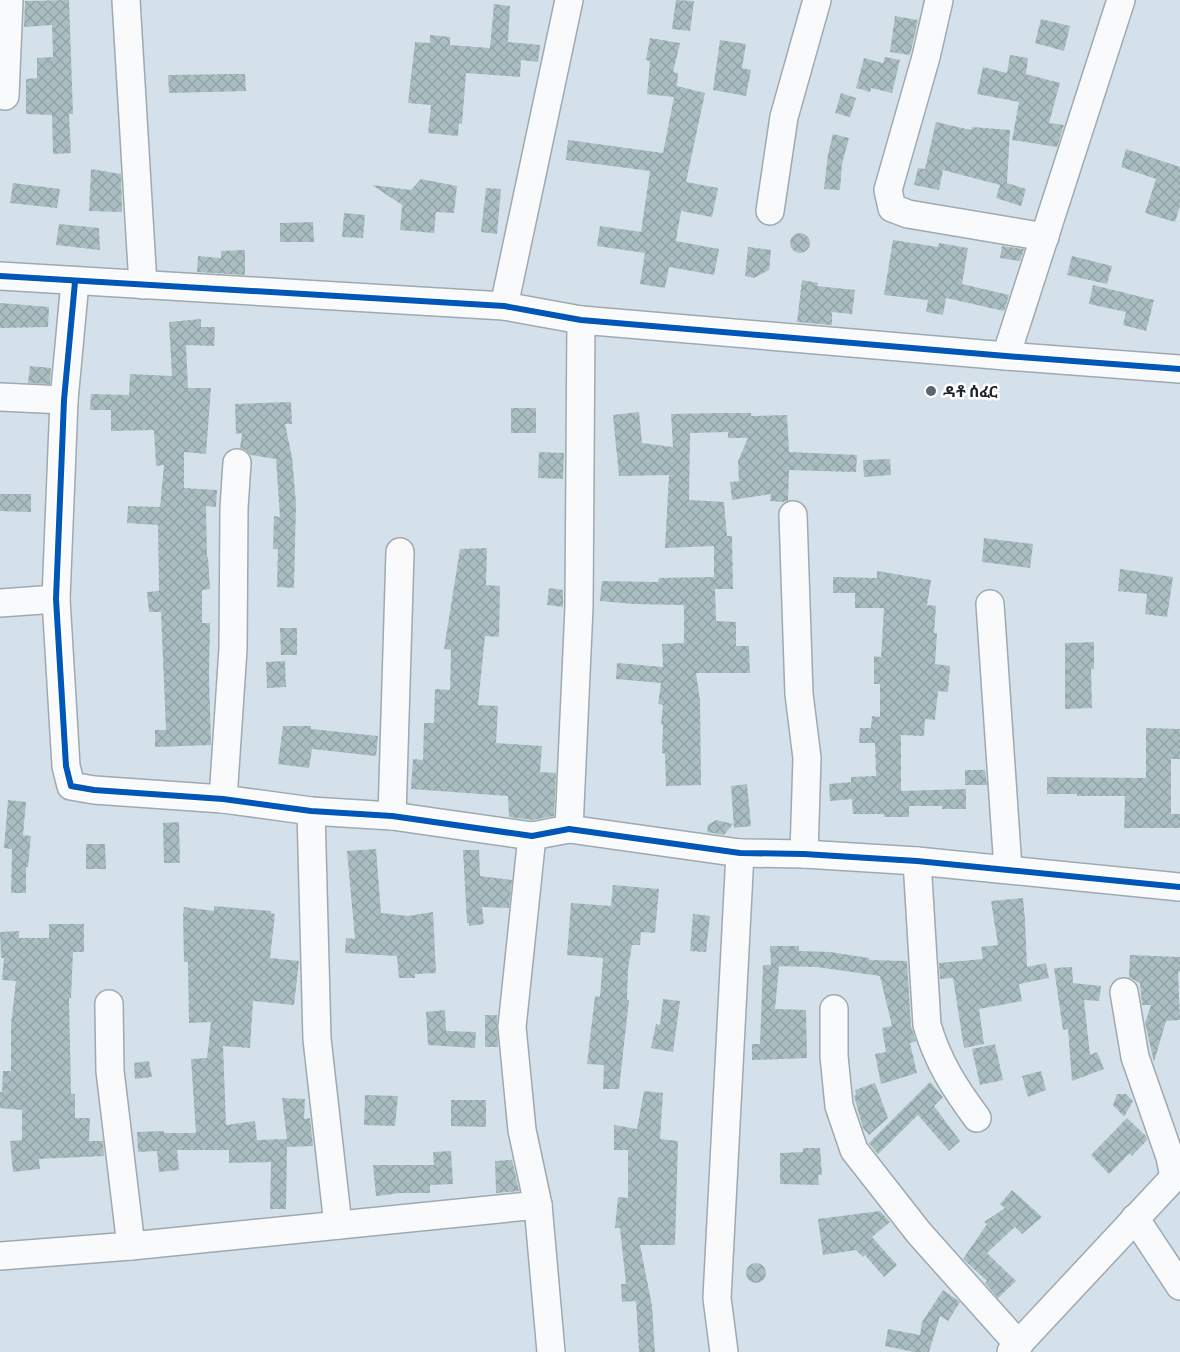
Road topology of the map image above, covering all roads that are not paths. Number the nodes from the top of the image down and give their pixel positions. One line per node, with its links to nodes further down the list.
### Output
1 (9, 0): 7 (street)
2 (126, 0): 12 (street)
3 (569, 0): 13 (street)
4 (817, 0): 8 (street)
5 (939, 0): 9 (street)
6 (1121, 0): 9 (street)
7 (5, 96)
8 (770, 211)
9 (1045, 237): 15 (street)
10 (0, 276): 11 (street)
11 (75, 282): 12 (street); 18 (street)
12 (143, 285): 13 (street)
13 (504, 306): 14 (street)
14 (581, 320): 15 (street); 28 (street)
15 (1006, 356): 16 (street)
16 (1180, 369)
17 (0, 397): 18 (street)
18 (64, 400): 22 (street)
19 (237, 463): 25 (street)
20 (793, 515): 31 (street)
21 (400, 552): 27 (street)
22 (56, 599): 23 (street); 25 (street)
23 (0, 603)
24 (990, 604): 33 (street)
25 (223, 799): 26 (street)
26 (311, 811): 27 (street); 42 (street)
27 (392, 816): 29 (street)
28 (569, 829): 29 (street); 30 (street)
29 (532, 836): 40 (street)
30 (740, 853): 31 (street); 48 (street)
31 (804, 854): 32 (street)
32 (917, 861): 33 (street); 38 (street)
33 (1008, 869): 34 (street)
34 (1180, 887)
35 (1124, 992): 39 (street)
36 (109, 1004): 43 (street)
37 (834, 1010): 46 (street)
38 (977, 1118)
39 (1177, 1174): 41 (street)
40 (538, 1205): 42 (street); 47 (street)
41 (1135, 1218): 45 (street); 46 (street)
42 (338, 1225): 43 (street)
43 (131, 1246): 44 (street)
44 (0, 1256)
45 (1180, 1286)
46 (1015, 1348)
47 (550, 1352)
48 (724, 1352)

